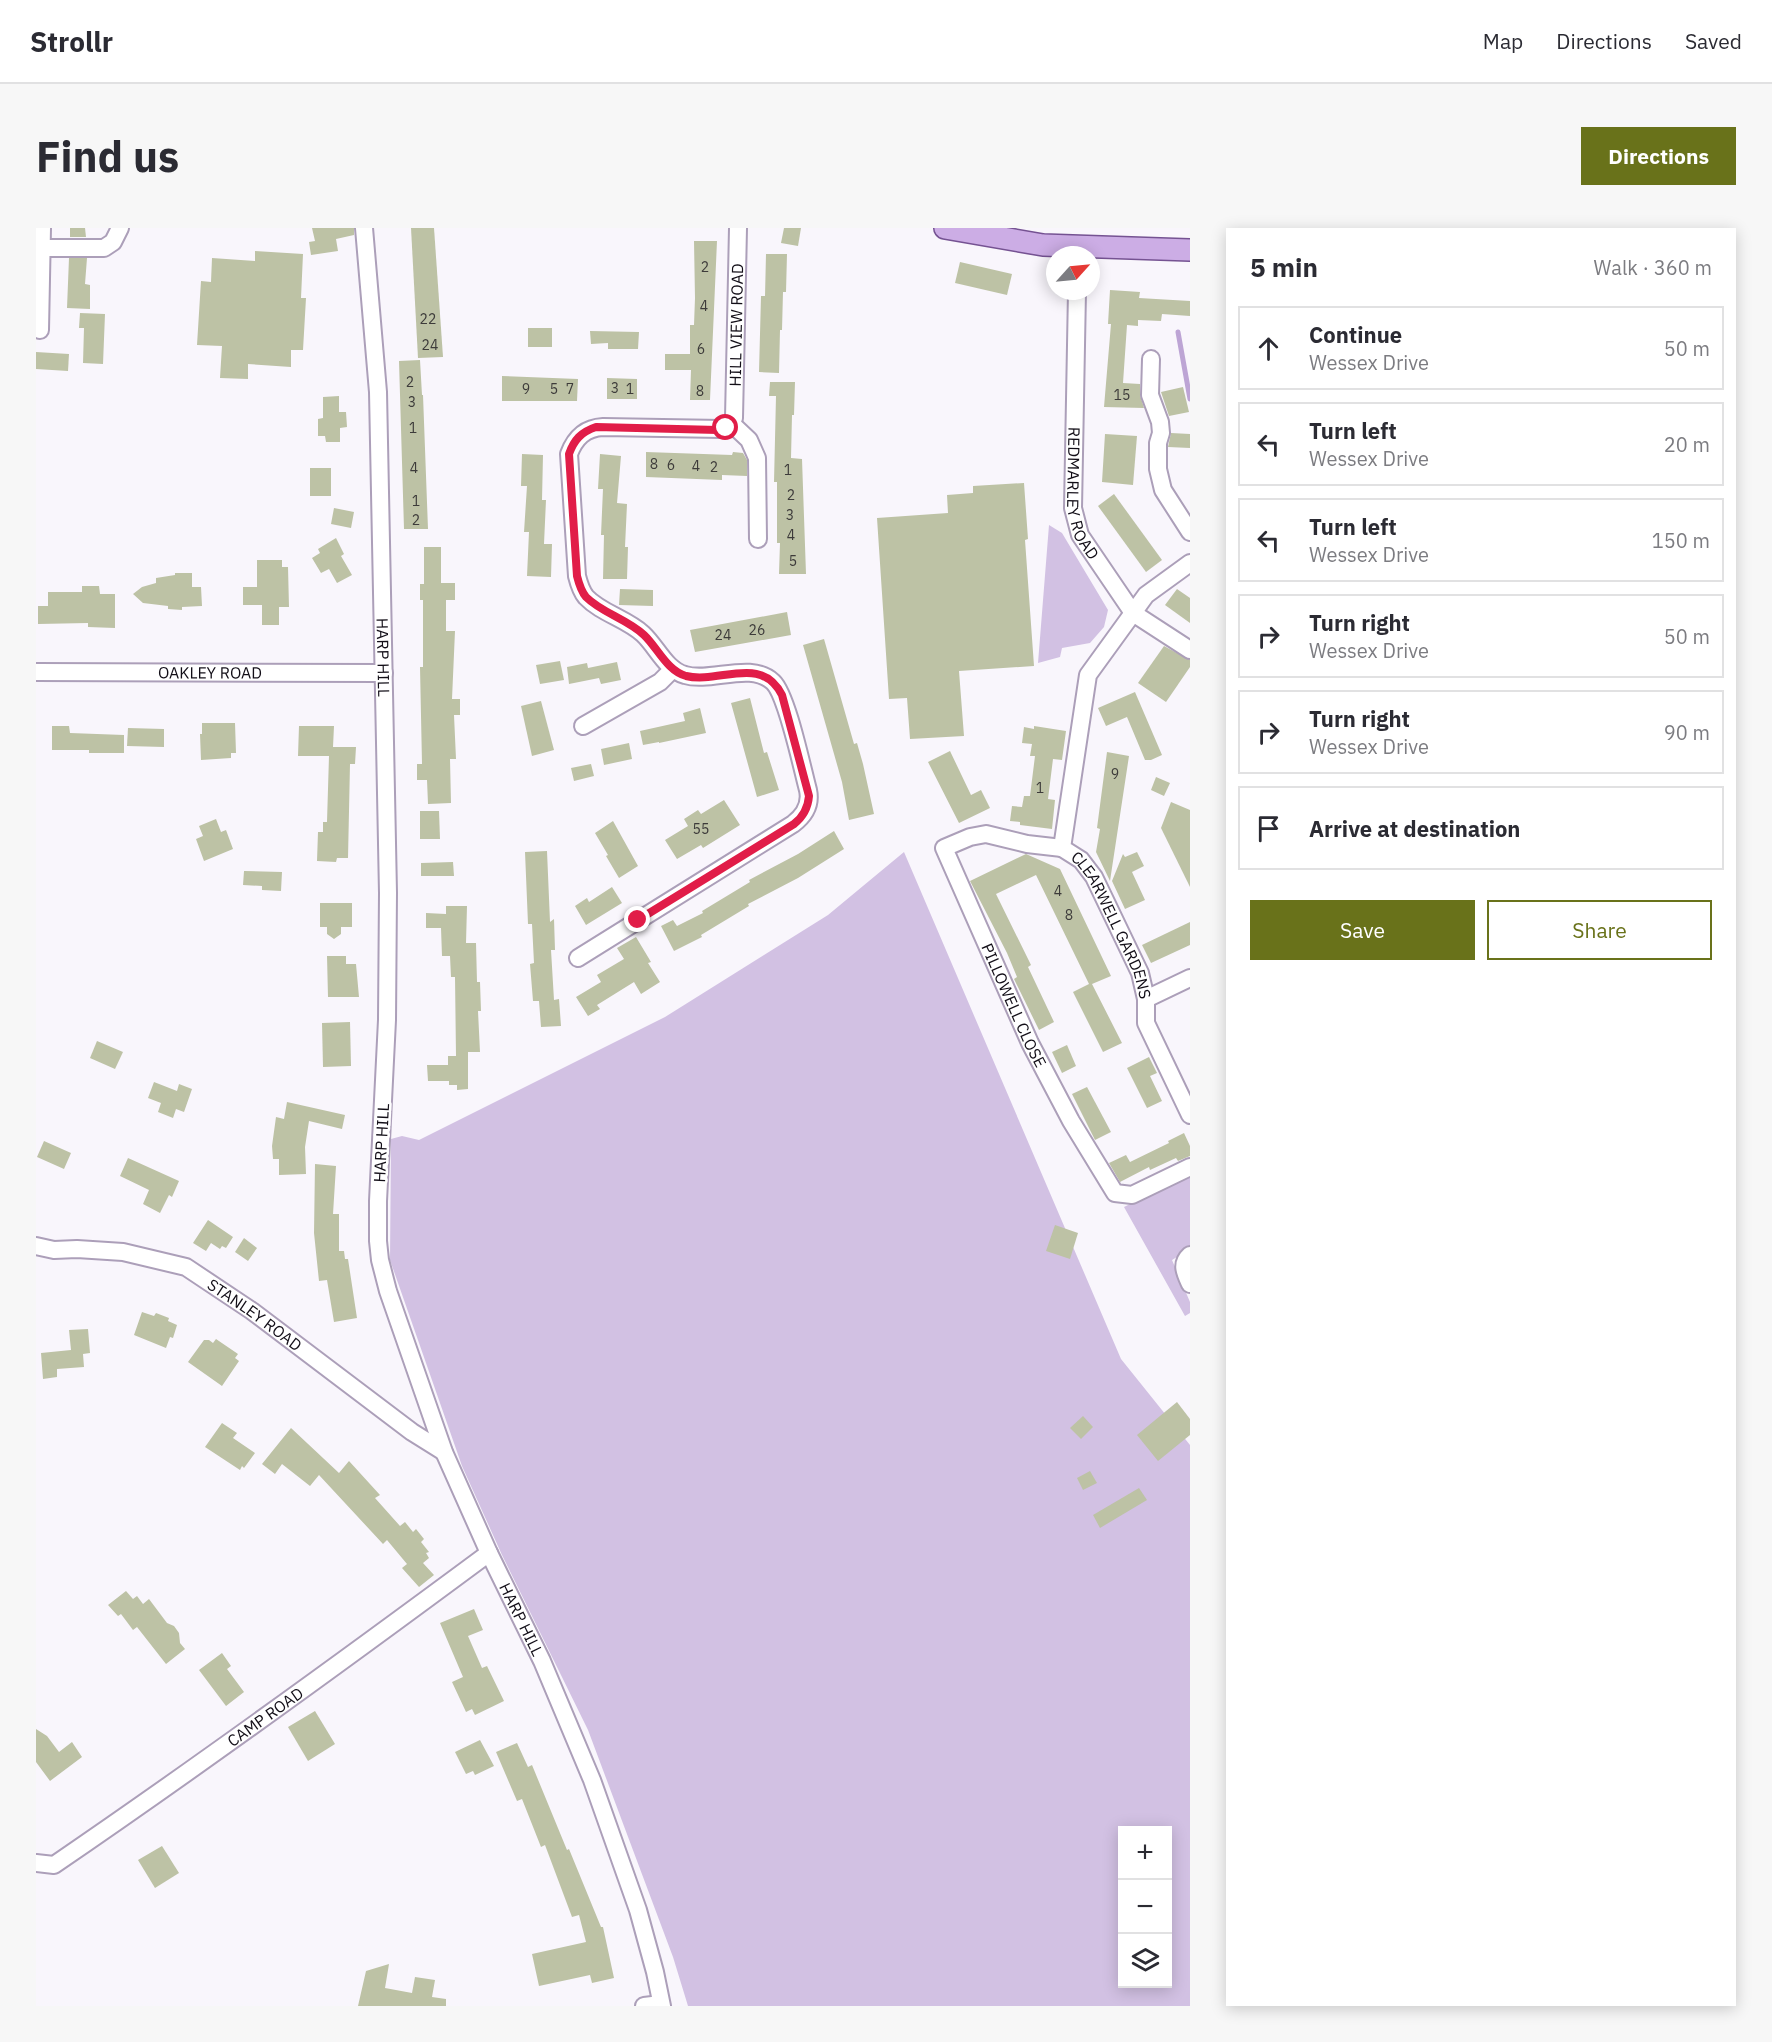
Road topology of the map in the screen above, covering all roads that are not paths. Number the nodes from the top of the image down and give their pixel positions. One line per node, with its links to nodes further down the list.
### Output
1 (42, 228): 7 (street)
2 (120, 228): 7 (street)
3 (364, 228): 21 (street, HARP HILL)
4 (738, 228): 13 (street, HILL VIEW ROAD)
5 (945, 228): 6 (main road)
6 (1049, 246)
7 (41, 248): 11 (street)
8 (1190, 250): 9 (main road)
9 (1100, 251)
10 (1077, 300): 17 (street, REDMARLEY ROAD)
11 (40, 330)
12 (1151, 359): 14 (street)
13 (732, 423): 15 (street); 19 (street)
14 (1190, 532)
15 (758, 538)
16 (1190, 563): 17 (street, CLEARWELL GARDENS)
17 (1133, 613): 18 (street, REDMARLEY ROAD); 23 (street, CLEARWELL GARDENS)
18 (1190, 650)
19 (673, 669): 22 (street); 24 (street)
20 (36, 672): 21 (street, OAKLEY ROAD)
21 (384, 673): 32 (street, HARP HILL)
22 (583, 726)
23 (1062, 848): 26 (street, CLEARWELL GARDENS); 28 (street, PILLOWELL CLOSE)
24 (578, 958)
25 (1190, 978): 26 (street)
26 (1146, 999): 27 (street, CLEARWELL GARDENS)
27 (1190, 1115)
28 (1190, 1167)
29 (38, 1248): 32 (street, STANLEY ROAD)
30 (1190, 1255): 31 (street)
31 (1187, 1279)
32 (444, 1452): 33 (street, HARP HILL)
33 (489, 1553): 34 (street, CAMP ROAD); 35 (street, HARP HILL)
34 (36, 1863)
35 (662, 2005): 36 (street)
36 (644, 2006)

